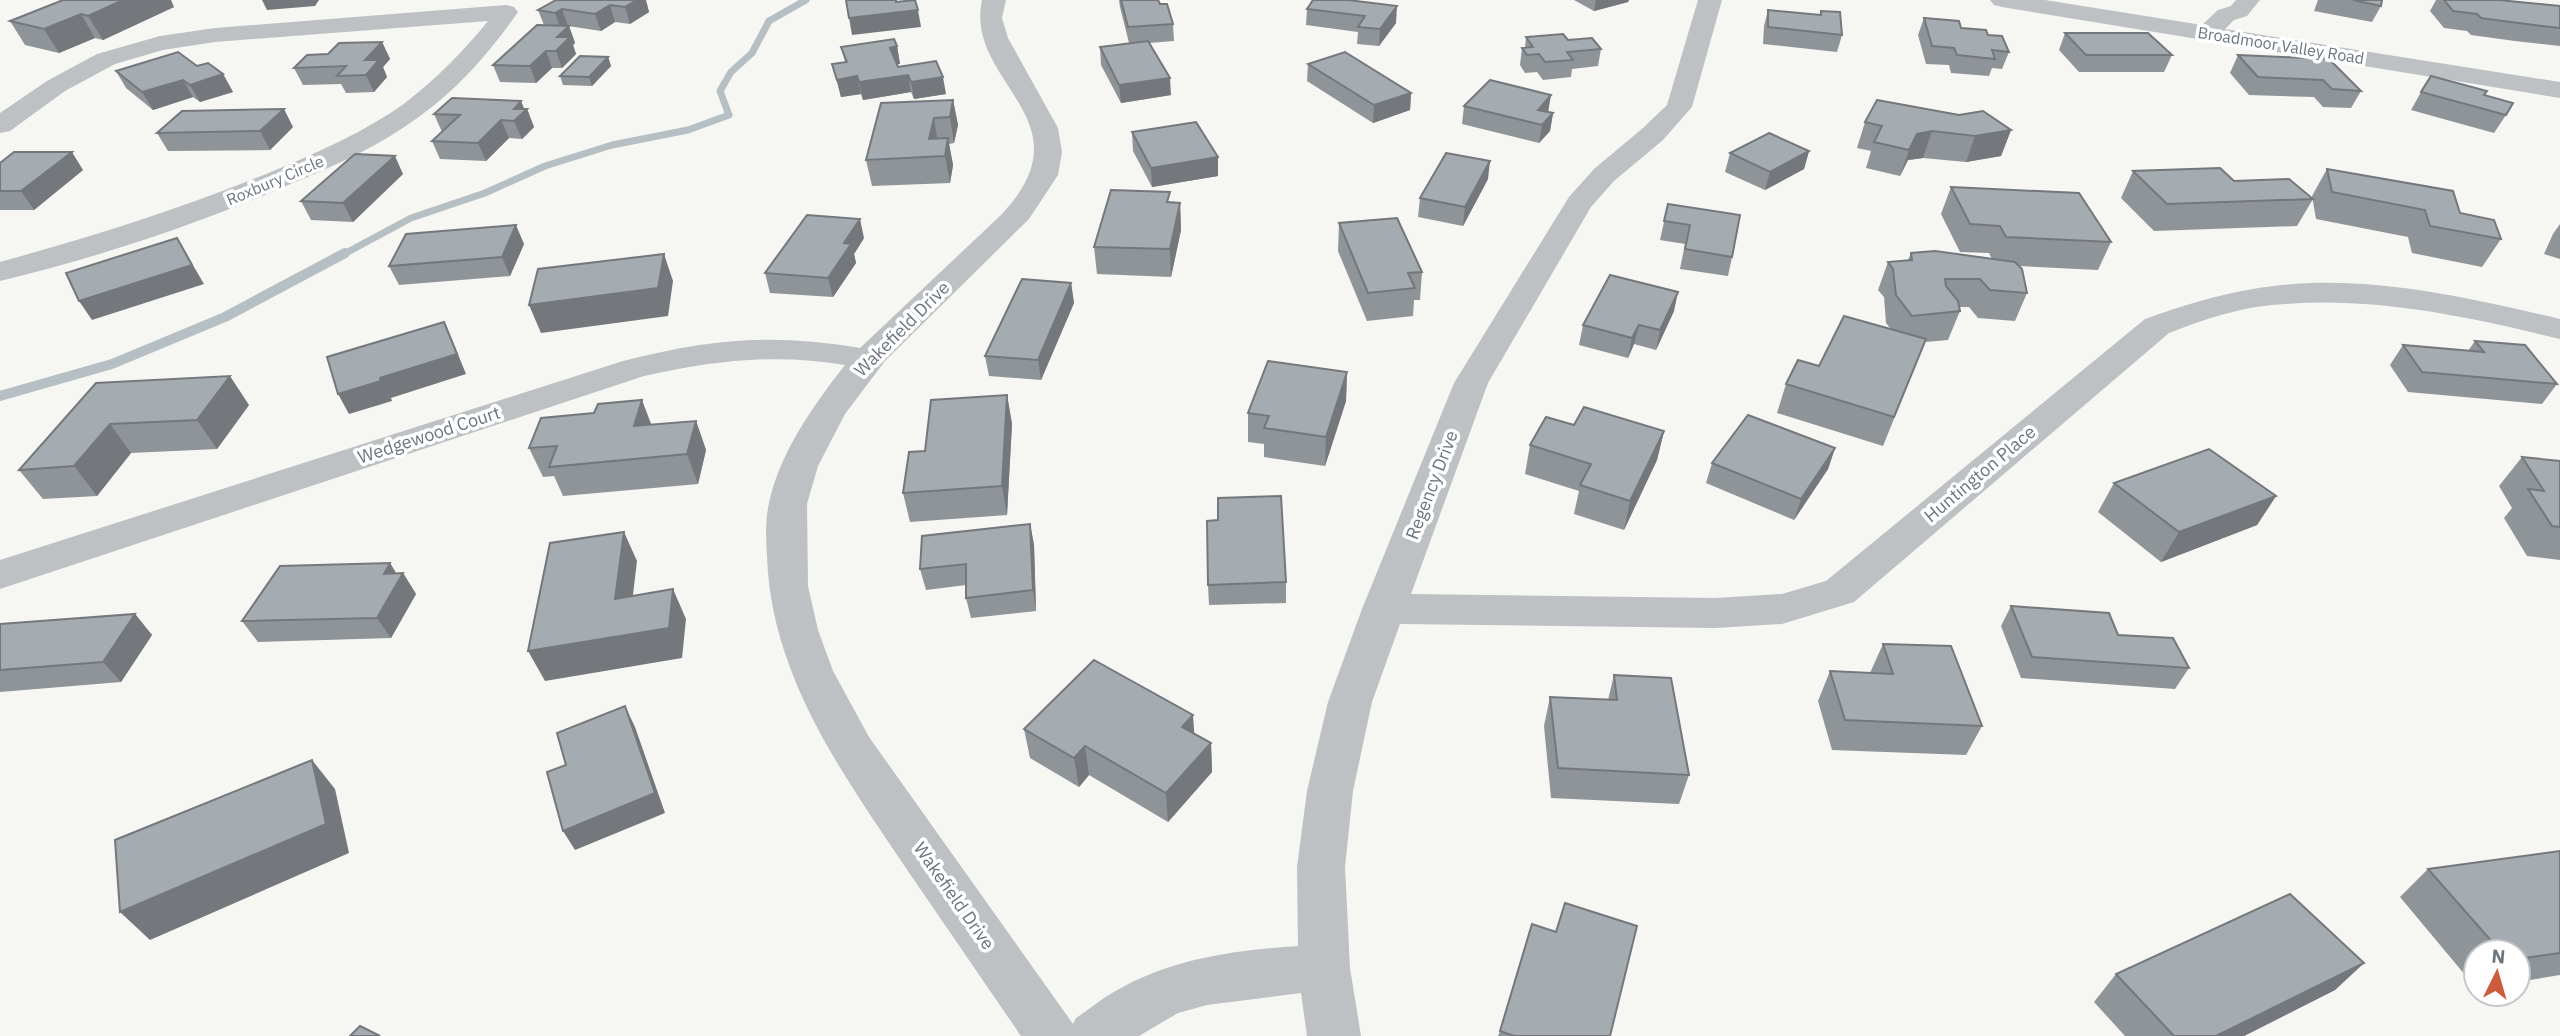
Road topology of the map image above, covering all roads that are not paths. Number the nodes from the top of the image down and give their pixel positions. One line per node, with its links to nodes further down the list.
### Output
1 (994, 0): 12 (street, Wakefield Drive)
2 (1710, 0): 14 (street, Regency Drive)
3 (2001, 0): 6 (street, Broadmoor Valley Road)
4 (514, 6): 9 (street, Roxbury Circle); 10 (street, Roxbury Circle)
5 (2251, 9): 6 (street); 7 (street)
6 (2207, 33): 7 (street, Broadmoor Valley Road)
7 (2256, 41): 8 (street, Broadmoor Valley Road)
8 (2560, 90)
9 (0, 125)
10 (0, 272)
11 (2560, 329): 14 (street, Huntington Place)
12 (867, 359): 13 (street, Wedgewood Court); 16 (street, Wakefield Drive)
13 (0, 576)
14 (1383, 609): 15 (street, Regency Drive)
15 (1324, 968): 17 (street); 18 (street, Regency Drive)
16 (1052, 1036)
17 (1096, 1036)
18 (1334, 1036)

